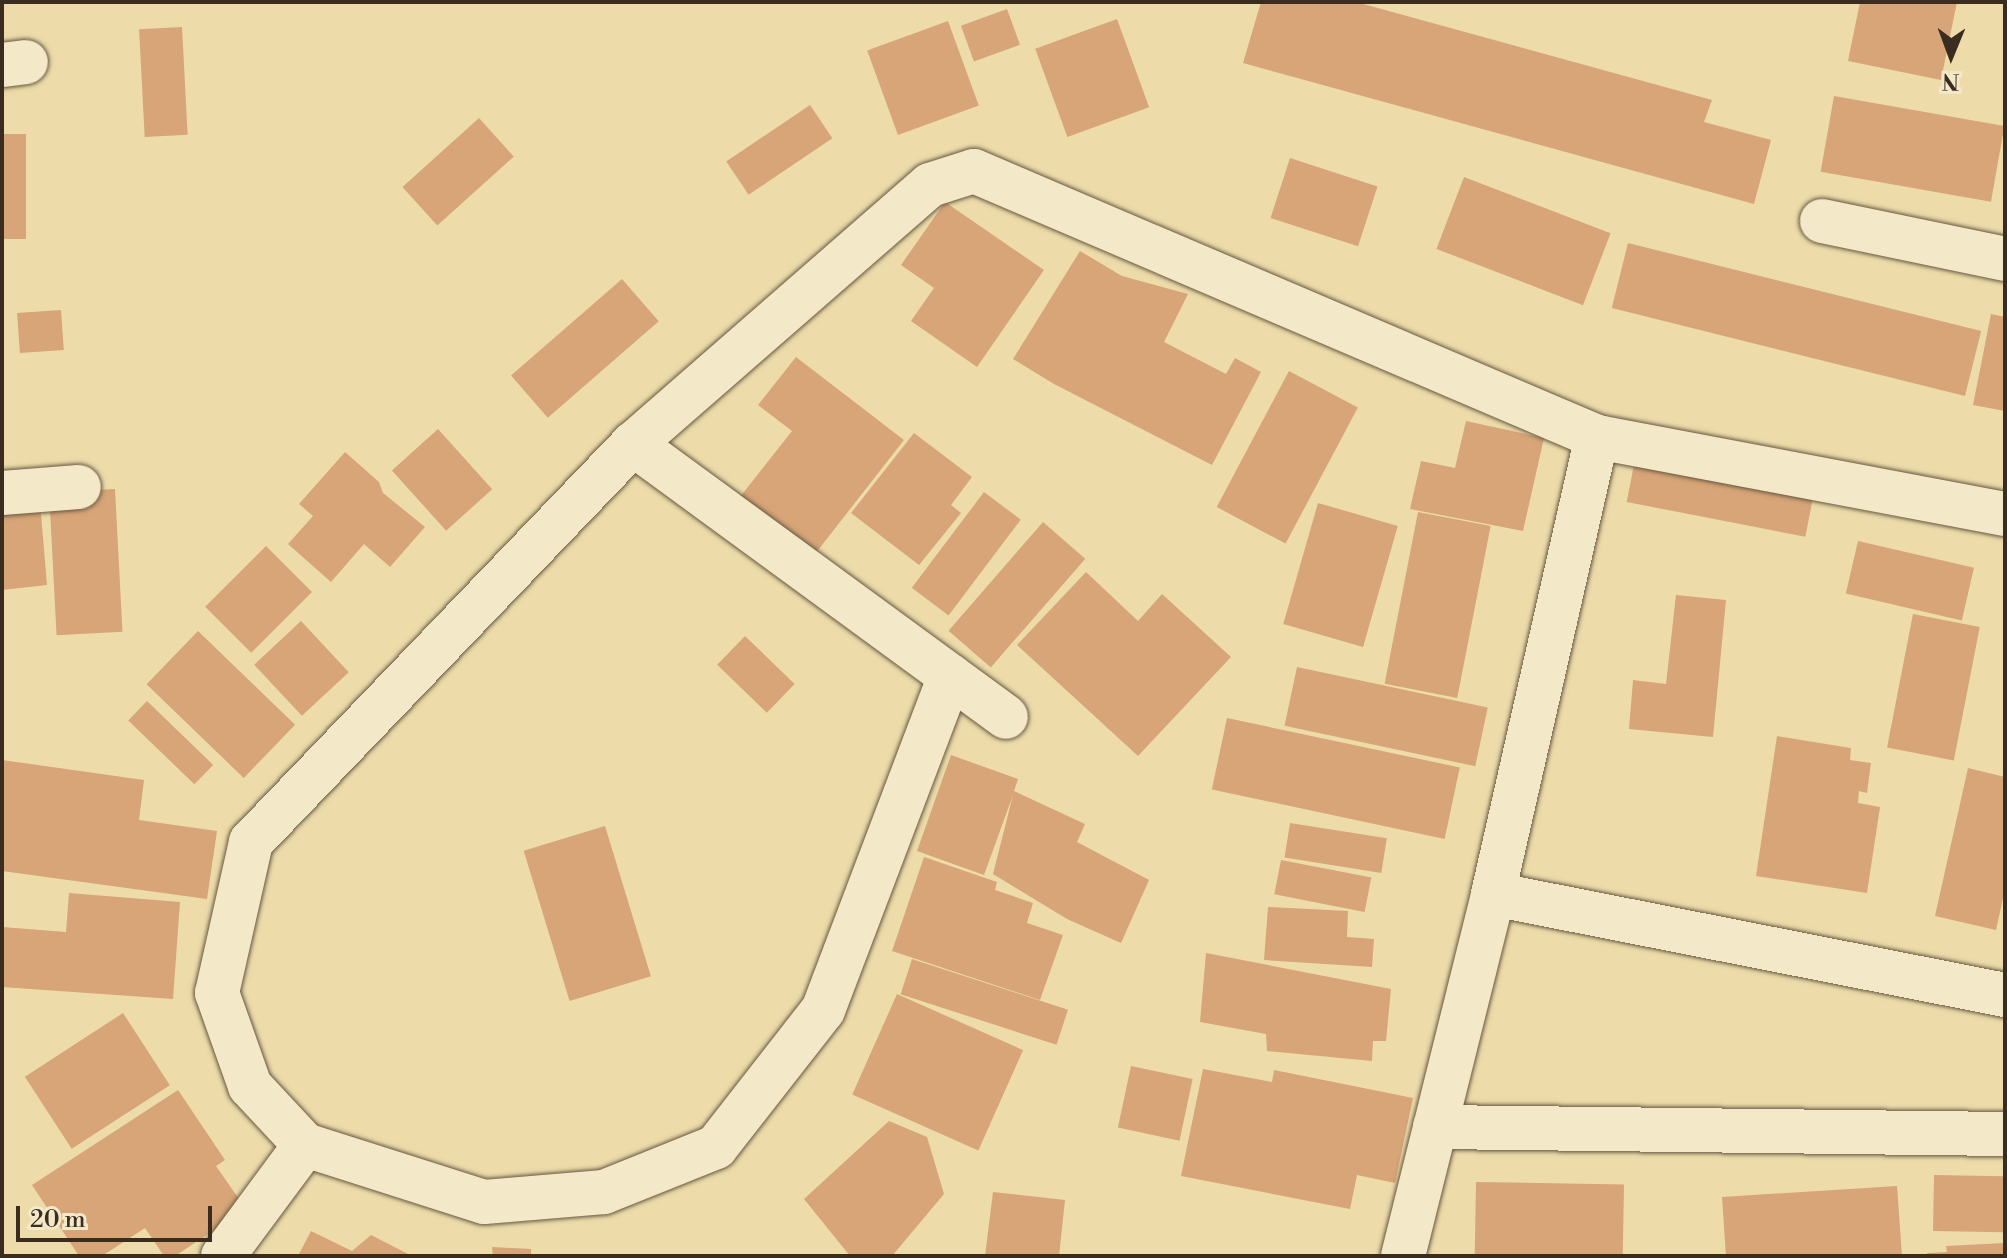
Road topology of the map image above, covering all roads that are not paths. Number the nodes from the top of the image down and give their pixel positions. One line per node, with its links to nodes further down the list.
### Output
1 (1822, 221): 2 (street)
2 (2005, 259)
3 (1597, 437): 4 (street); 7 (street); 10 (street)
4 (633, 444): 8 (street); 14 (street)
5 (79, 487): 6 (street)
6 (2, 493)
7 (2005, 514)
8 (950, 676): 9 (street); 14 (street)
9 (1006, 717)
10 (1493, 894): 11 (street); 12 (street)
11 (2005, 995)
12 (1435, 1127): 13 (street); 16 (street)
13 (2005, 1134)
14 (305, 1145): 15 (street)
15 (223, 1256)
16 (1403, 1256)

